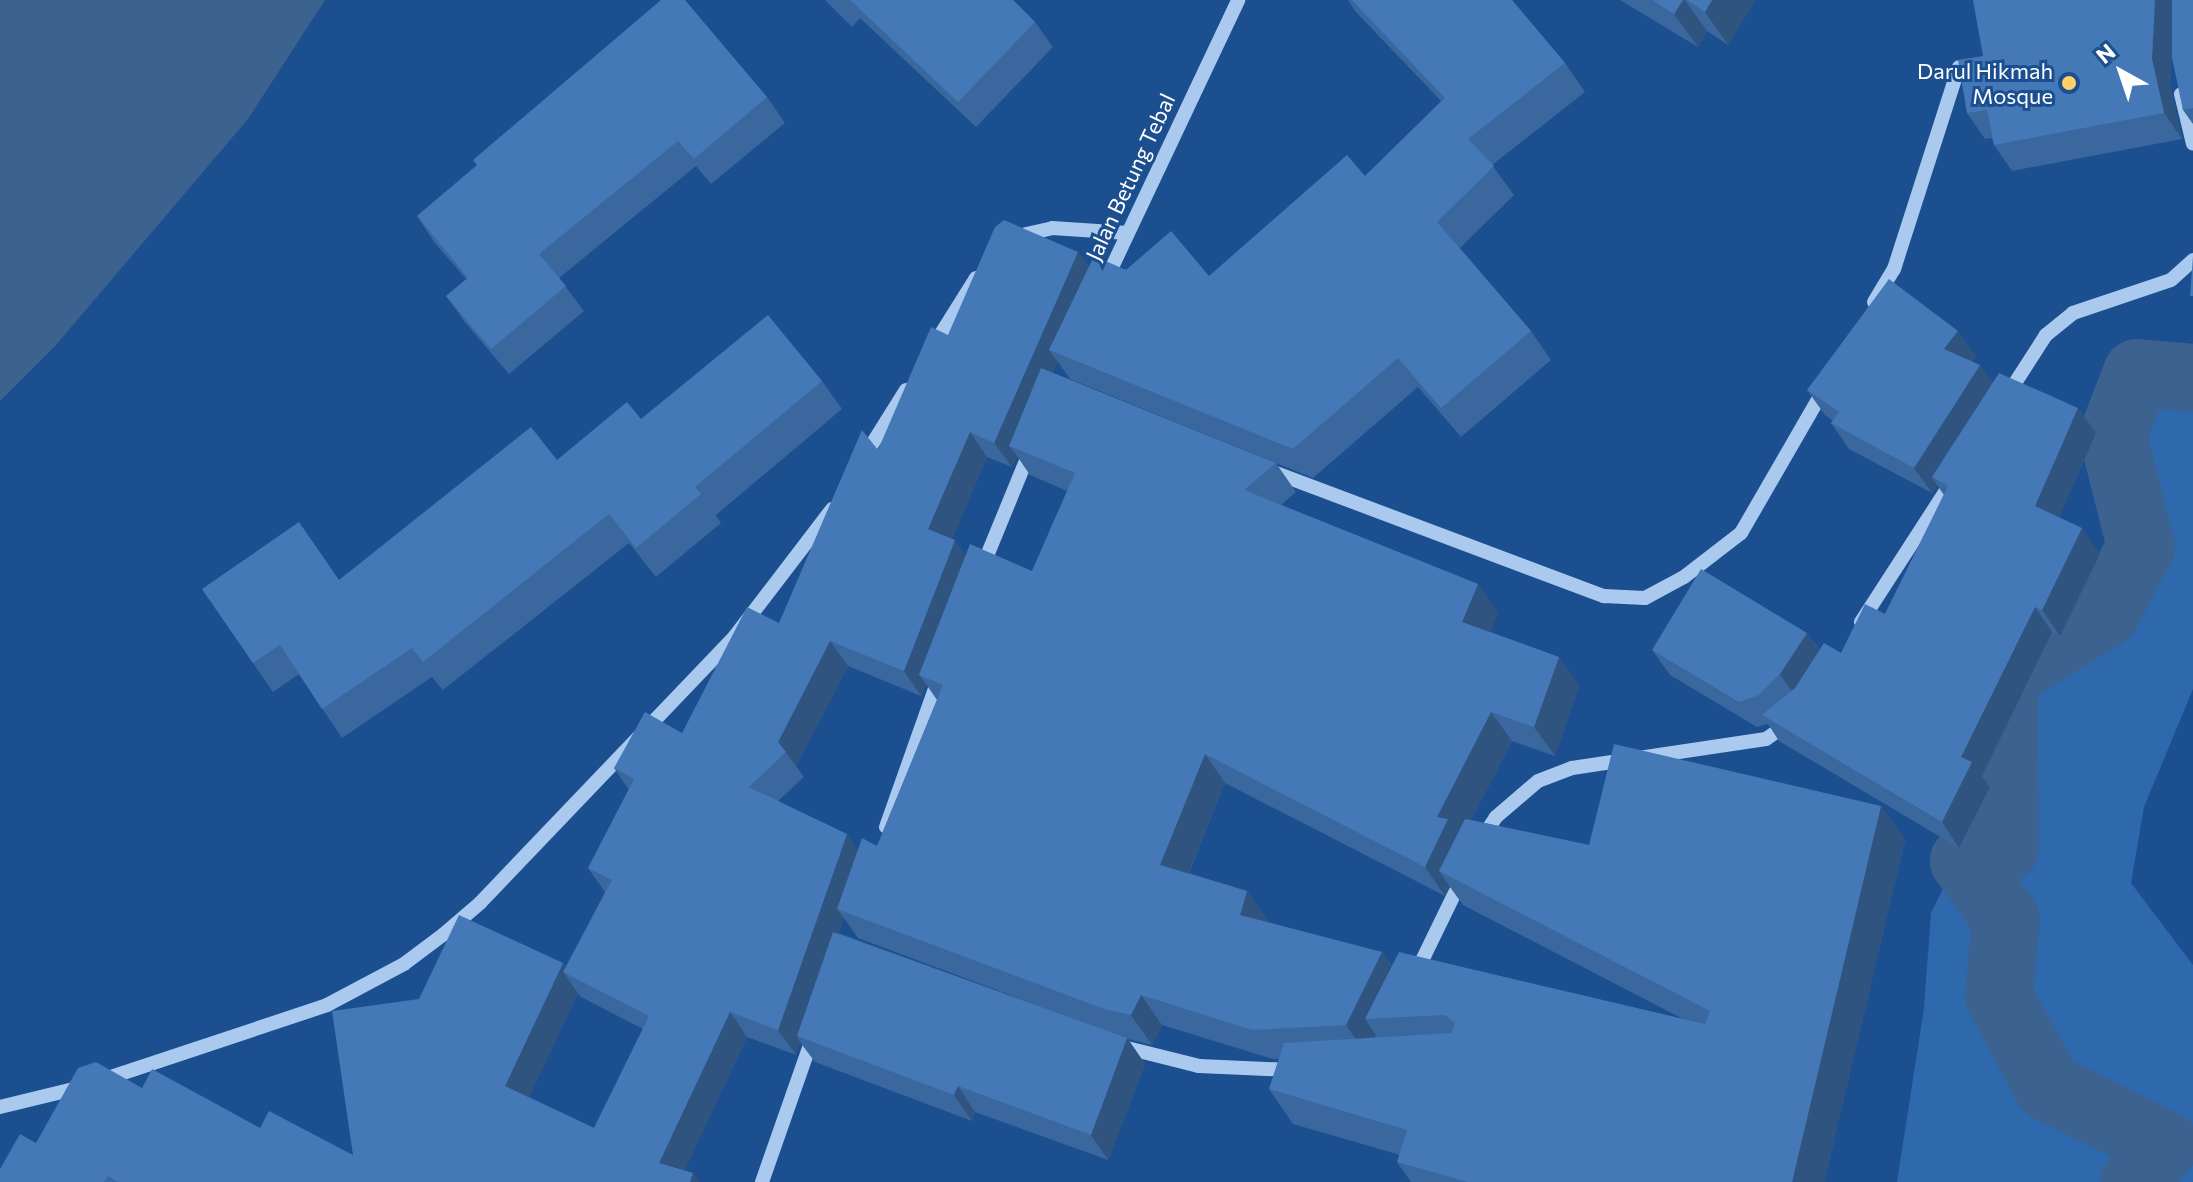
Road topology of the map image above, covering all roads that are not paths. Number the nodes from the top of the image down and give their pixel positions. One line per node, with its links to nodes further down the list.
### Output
1 (1238, 0): 5 (street, Jalan Betung Tebal)
2 (1959, 67): 10 (street)
3 (2180, 71): 4 (street)
4 (2193, 144)
5 (1128, 233): 6 (street); 9 (street, Jalan Betung Tebal)
6 (1003, 244)
7 (989, 258): 11 (street)
8 (2193, 260): 14 (street)
9 (1095, 302)
10 (1863, 322)
11 (922, 365)
12 (1833, 375): 16 (street)
13 (914, 378): 18 (street)
14 (1995, 415)
15 (1039, 428): 20 (street)
16 (1259, 466)
17 (1960, 468): 21 (street)
18 (855, 472)
19 (838, 499): 29 (street)
20 (973, 590)
21 (1849, 640)
22 (943, 664): 24 (street)
23 (1806, 706): 25 (street)
24 (881, 841)
25 (1411, 983)
26 (819, 1018): 30 (street)
27 (1108, 1042): 28 (street)
28 (1313, 1069)
29 (0, 1107)
30 (762, 1182)

